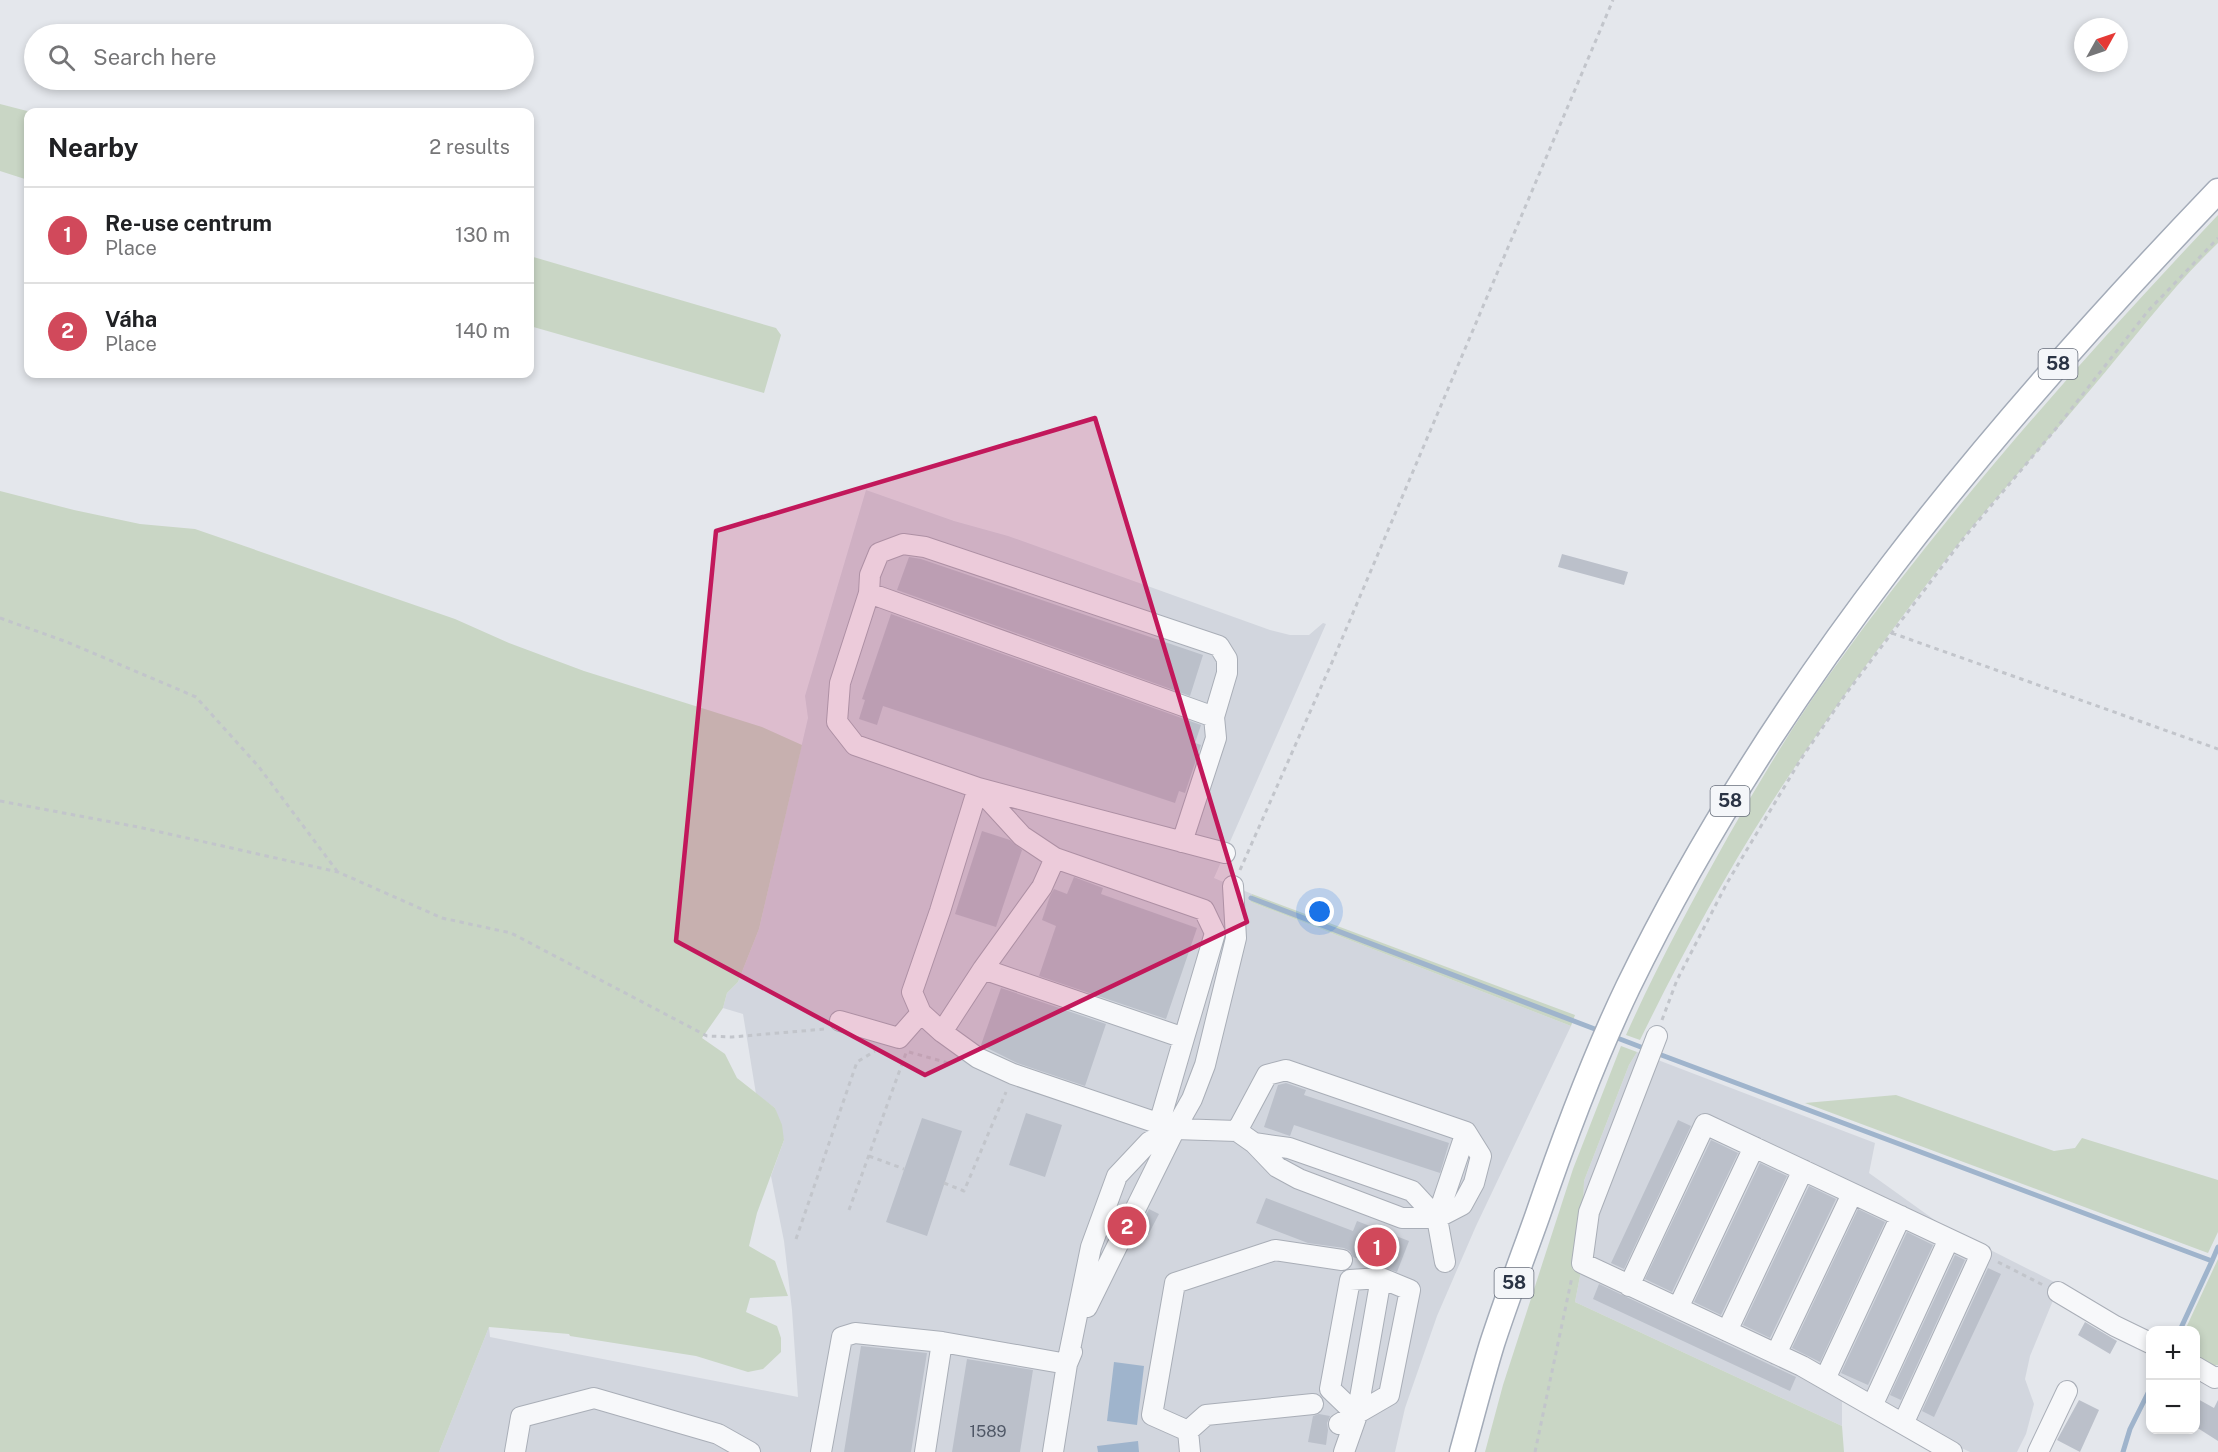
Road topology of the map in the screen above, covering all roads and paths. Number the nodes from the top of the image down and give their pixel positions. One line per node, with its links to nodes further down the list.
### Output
1 (1613, 0): 15 (path)
2 (2218, 191): 68 (main road, 58)
3 (2218, 238): 6 (path)
4 (869, 593): 7 (street); 7 (street); 9 (street)
5 (0, 618): 14 (path)
6 (1892, 633): 8 (path); 20 (path)
7 (1214, 717): 11 (street)
8 (2218, 750)
9 (978, 788): 11 (street); 13 (street); 17 (street)
10 (0, 801): 14 (path)
11 (1182, 842): 12 (street)
12 (1225, 853)
13 (1055, 858): 16 (street); 21 (street)
14 (338, 872): 18 (path)
15 (1233, 886): 25 (street)
16 (983, 969): 19 (street); 21 (street)
17 (921, 1013): 18 (street); 19 (street)
18 (836, 1025)
19 (942, 1032): 24 (street)
20 (1656, 1036): 42 (street)
21 (1184, 1038): 25 (street)
22 (875, 1051): 37 (path)
23 (952, 1064): 29 (path)
24 (1013, 1074): 25 (street); 32 (path)
25 (1167, 1127): 26 (street); 51 (street); 51 (street)
26 (1237, 1131): 27 (street); 36 (street)
27 (1254, 1143): 36 (street); 36 (street)
28 (1754, 1147): 31 (street); 44 (street); 46 (street)
29 (869, 1156): 30 (path); 34 (path)
30 (904, 1169)
31 (1803, 1170): 33 (street); 47 (street)
32 (944, 1183)
33 (1852, 1194): 35 (street); 50 (street)
34 (849, 1210)
35 (1901, 1216): 38 (street); 54 (street)
36 (1437, 1218): 41 (street)
37 (796, 1239)
38 (1949, 1239): 39 (street); 57 (street)
39 (1981, 1254): 45 (path); 59 (street)
40 (1342, 1260): 60 (street)
41 (1445, 1262)
42 (1581, 1263): 44 (street); 69 (path)
43 (1381, 1278): 58 (street); 58 (street); 58 (street)
44 (1629, 1286): 46 (street)
45 (2058, 1292): 48 (street)
46 (1678, 1308): 47 (street)
47 (1727, 1332): 50 (street)
48 (2146, 1341)
49 (942, 1342): 51 (street); 64 (street); 65 (street)
50 (1776, 1354): 54 (street)
51 (1067, 1364): 66 (street)
52 (2200, 1369): 53 (street)
53 (2218, 1377)
54 (1825, 1379): 57 (street)
55 (2067, 1391): 71 (street)
56 (1313, 1404): 60 (street)
57 (1872, 1407): 59 (street)
58 (1357, 1415): 61 (street); 61 (street)
59 (1903, 1424): 70 (street)
60 (1188, 1431): 67 (street)
61 (1341, 1442)
62 (515, 1452): 63 (street)
63 (750, 1452)
64 (821, 1452)
65 (925, 1452)
66 (1053, 1452)
67 (1190, 1452)
68 (1462, 1452)
69 (1535, 1452)
70 (1952, 1452)
71 (2038, 1452)

